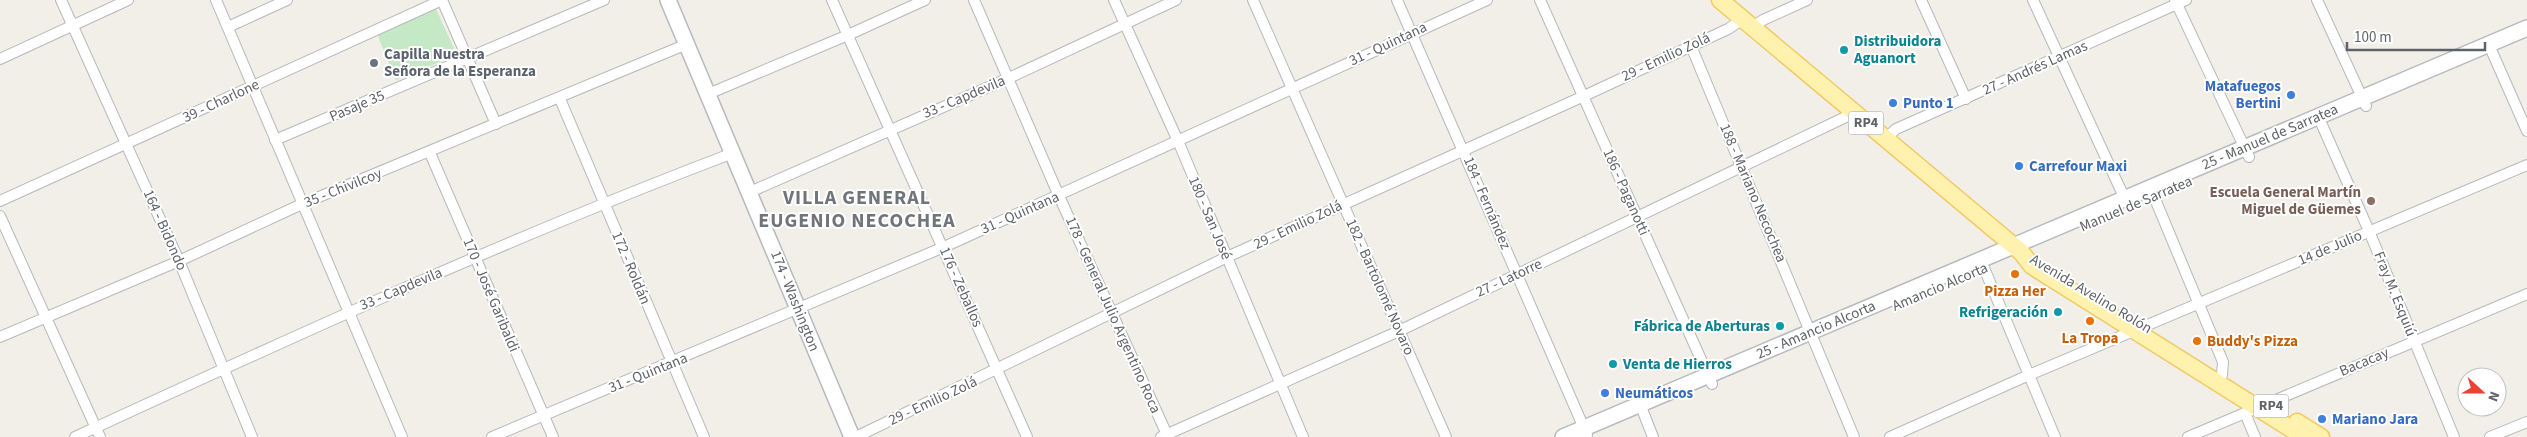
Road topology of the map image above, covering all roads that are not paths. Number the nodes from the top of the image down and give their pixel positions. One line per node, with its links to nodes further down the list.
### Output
1 (61, 0): 25 (street, 164 - Bidondo)
2 (128, 0): 25 (street)
3 (216, 0): 26 (street)
4 (286, 0): 26 (street)
5 (442, 0): 35 (street); 38 (street, 39 - Charlone)
6 (604, 0): 35 (street, Pasaje 35)
7 (668, 0): 31 (main road, 174 - Washington)
8 (832, 0): 29 (street, 176 - Zeballos)
9 (925, 0): 29 (street)
10 (974, 0): 37 (street, 178 - General Julio Argentino Roca)
11 (1114, 0): 24 (street, 180 - San José)
12 (1176, 0): 24 (street, 33 - Capdevila)
13 (1253, 0): 39 (street, 182 - Bartolomé Novaro)
14 (1397, 0): 28 (street, 184 - Fernández)
15 (1487, 0): 28 (street, 31 - Quintana)
16 (1540, 0): 41 (street, 186 - Paganotti)
17 (1720, 0): 23 (main road, RP4)
18 (1807, 0): 23 (street, 29 - Emilio Zolá)
19 (1920, 0): 43 (street)
20 (2033, 0): 34 (street)
21 (2317, 0): 44 (street)
22 (2180, 1): 34 (street, 27 - Andrés Lamas); 55 (street)
23 (1747, 23): 32 (street, 29 - Emilio Zolá); 45 (main road, RP4)
24 (1125, 24): 37 (street, 33 - Capdevila); 52 (street, 180 - San José)
25 (72, 26): 36 (street); 53 (street, 164 - Bidondo)
26 (228, 27): 38 (street)
27 (2527, 28): 33 (main road)
28 (1411, 33): 39 (street, 31 - Quintana); 54 (street, 184 - Fernández)
29 (848, 35): 40 (street); 48 (street, 176 - Zeballos)
30 (2527, 38): 33 (main road, Manuel de Sarratea)
31 (687, 44): 40 (main road, 174 - Washington); 42 (street, 35 - Chivilcoy)
32 (1691, 46): 41 (street, 29 - Emilio Zolá); 59 (street, 188 - Mariano Necochea)
33 (2491, 49): 44 (main road, Manuel de Sarratea); 49 (street)
34 (2060, 57): 43 (street, 27 - Andrés Lamas); 63 (street)
35 (467, 58): 46 (street); 51 (street, Pasaje 35)
36 (0, 59)
37 (1009, 78): 48 (street, 33 - Capdevila); 62 (street, 178 - General Julio Argentino Roca)
38 (253, 86): 51 (street); 53 (street, 39 - Charlone)
39 (1292, 89): 52 (street, 31 - Quintana); 67 (street, 182 - Bartolomé Novaro)
40 (708, 94): 57 (main road, 174 - Washington)
41 (1584, 96): 54 (street, 29 - Emilio Zolá); 69 (street, 186 - Paganotti)
42 (560, 99): 46 (street, 35 - Chivilcoy); 65 (street, 172 - Roldán)
43 (1966, 99): 50 (street, 27 - Andrés Lamas)
44 (2364, 102): 47 (main road, Manuel de Sarratea); 55 (main road, 25 - Manuel de Sarratea)
45 (1854, 113): 50 (main road, RP4); 59 (street, 27 - Latorre)
46 (496, 124): 56 (street, 35 - Chivilcoy)
47 (2322, 125): 55 (main road, Manuel de Sarratea); 70 (street, Fray M. Esquiú)
48 (890, 129): 61 (street, 33 - Capdevila); 71 (street, 176 - Zeballos)
49 (2527, 131)
50 (1886, 138): 72 (main road, RP4)
51 (275, 140): 66 (street)
52 (1178, 141): 62 (street, 31 - Quintana); 74 (street, 180 - San José)
53 (128, 144): 64 (street, 39 - Charlone); 75 (street, 164 - Bidondo)
54 (1464, 150): 67 (street, 29 - Emilio Zolá); 77 (street, 184 - Fernández)
55 (2247, 152): 60 (main road, Manuel de Sarratea)
56 (430, 153): 66 (street, 35 - Chivilcoy); 73 (street, 170 - José Garibaldi)
57 (733, 153): 61 (main road, 174 - Washington); 65 (street, 33 - Capdevila)
58 (2527, 165): 70 (street, 14 de Julio)
59 (1743, 168): 69 (street, 27 - Latorre); 86 (street, 188 - Mariano Necochea)
60 (2152, 191): 63 (main road); 72 (main road, Manuel de Sarratea); 79 (street)
61 (750, 192): 80 (main road, 174 - Washington)
62 (1059, 196): 71 (street, 31 - Quintana); 82 (street, 178 - General Julio Argentino Roca)
63 (2124, 197): 72 (main road)
64 (0, 201)
65 (603, 203): 73 (street, 33 - Capdevila); 89 (street, 172 - Roldán)
66 (302, 204): 75 (street, 35 - Chivilcoy); 81 (street)
67 (1343, 204): 74 (street, 29 - Emilio Zolá); 85 (street, 182 - Bartolomé Novaro)
68 (0, 216): 83 (street)
69 (1638, 218): 77 (street, 27 - Latorre); 94 (street, 186 - Paganotti)
70 (2369, 231): 79 (street, 14 de Julio); 88 (street, Fray M. Esquiú)
71 (944, 247): 80 (street, 31 - Quintana); 91 (street, 176 - Zeballos)
72 (2017, 249): 76 (main road, Amancio Alcorta); 84 (main road, Avenida Avelino Rolón / RP4); 86 (main road, 25 - Amancio Alcorta)
73 (474, 257): 81 (street, 33 - Capdevila); 98 (street, 170 - José Garibaldi)
74 (1227, 257): 82 (street, 29 - Emilio Zolá); 95 (street, 180 - San José)
75 (179, 261): 83 (street, 35 - Chivilcoy); 90 (street, 164 - Bidondo)
76 (1984, 268): 86 (main road, Amancio Alcorta); 92 (street)
77 (1517, 274): 85 (street, 27 - Latorre); 101 (street, 184 - Fernández)
78 (2527, 294): 88 (street, Bacacay)
79 (2199, 303): 84 (street, 14 de Julio); 93 (street)
80 (797, 309): 89 (street, 31 - Quintana); 109 (main road, 174 - Washington)
81 (349, 311): 90 (street, 33 - Capdevila); 105 (street)
82 (1113, 313): 91 (street, 29 - Emilio Zolá); 102 (street, 178 - General Julio Argentino Roca)
83 (46, 316): 87 (street, 35 - Chivilcoy); 100 (street)
84 (2140, 329): 92 (street, 14 de Julio); 93 (main road, Avenida Avelino Rolón / RP4); 97 (main road, Avenida Avelino Rolón / RP4)
85 (1399, 331): 95 (street, 27 - Latorre); 113 (street, 182 - Bartolomé Novaro)
86 (1812, 336): 94 (main road, 25 - Amancio Alcorta); 116 (street, 188 - Mariano Necochea)
87 (0, 337)
88 (2414, 341): 97 (street, Bacacay); 123 (street, Fray M. Esquiú)
89 (672, 363): 98 (street, 31 - Quintana); 108 (street, 172 - Roldán)
90 (223, 368): 100 (street, 33 - Capdevila); 104 (street, 164 - Bidondo)
91 (997, 370): 110 (street, 29 - Emilio Zolá); 111 (street, 176 - Zeballos)
92 (2029, 375): 117 (street, 14 de Julio); 118 (street)
93 (2222, 375): 97 (main road, Avenida Avelino Rolón / RP4)
94 (1710, 380): 96 (main road, 25 - Amancio Alcorta)
95 (1282, 383): 102 (street, 27 - Latorre); 112 (street, 180 - San José)
96 (1641, 408): 101 (main road, 25 - Amancio Alcorta); 115 (street)
97 (2257, 408): 119 (street, Bacacay); 120 (street); 121 (main road, Avenida Avelino Rolón / RP4); 122 (main road, Avenida Avelino Rolón / RP4)
98 (543, 415): 106 (street, 31 - Quintana); 107 (street, 170 - José Garibaldi)
99 (2527, 422): 124 (street)
100 (98, 432): 103 (street, 33 - Capdevila)
101 (1585, 433): 114 (main road, 25 - Amancio Alcorta)
102 (1165, 436)
103 (75, 437)
104 (252, 437)
105 (402, 437)
106 (492, 437)
107 (552, 437)
108 (704, 437)
109 (852, 437)
110 (856, 437)
111 (1027, 437)
112 (1304, 437)
113 (1446, 437)
114 (1563, 437)
115 (1653, 437)
116 (1854, 437)
117 (1890, 437)
118 (2055, 437)
119 (2188, 437)
120 (2255, 437)
121 (2304, 437)
122 (2321, 437)
123 (2454, 437)
124 (2490, 437)

